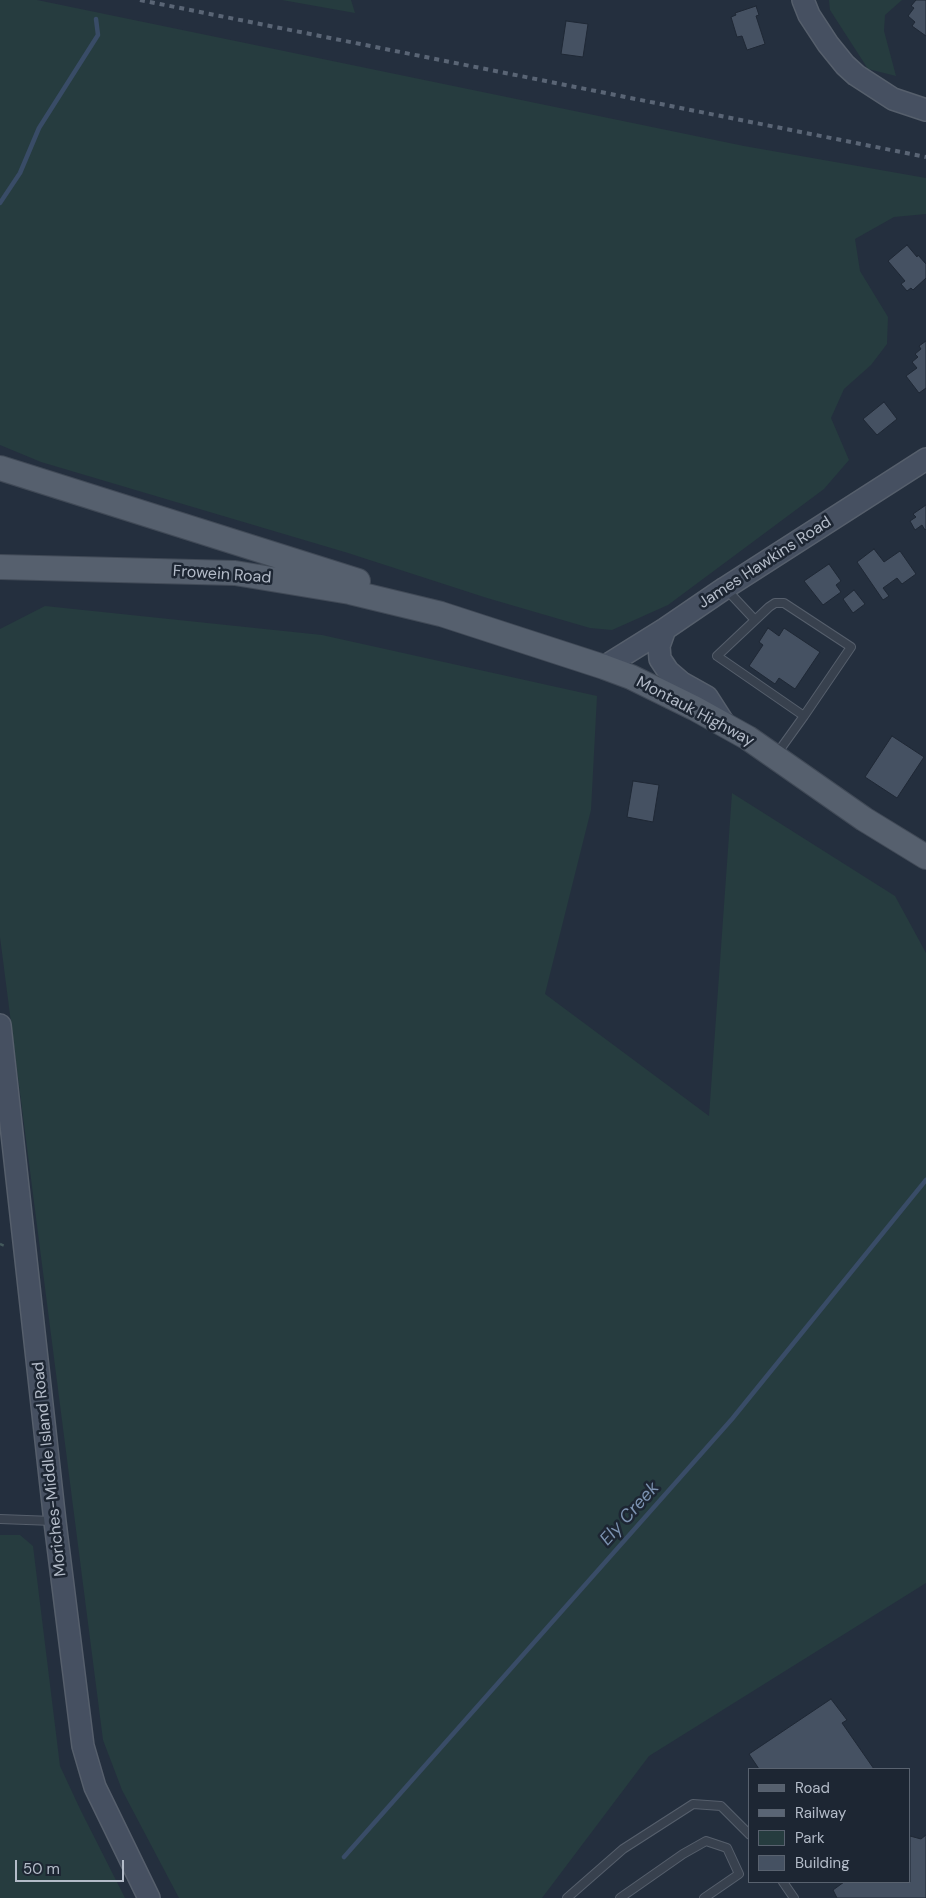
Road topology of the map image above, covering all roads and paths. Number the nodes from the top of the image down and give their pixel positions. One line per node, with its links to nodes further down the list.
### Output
1 (803, 0): 2 (main road)
2 (926, 110)
3 (926, 459): 6 (main road, James Hawkins Road)
4 (0, 468): 7 (main road)
5 (0, 567): 7 (main road, Frowein Road)
6 (724, 588): 8 (lane); 9 (main road, James Hawkins Road)
7 (441, 614): 10 (main road, Montauk Highway)
8 (755, 620): 11 (lane); 11 (lane)
9 (665, 629): 10 (main road, James Hawkins Road); 12 (main road)
10 (604, 667): 12 (main road, Montauk Highway)
11 (804, 716): 13 (lane)
12 (726, 725): 13 (main road, Montauk Highway)
13 (775, 757): 14 (main road, Montauk Highway)
14 (926, 857)
15 (0, 1026): 17 (main road, Moriches-Middle Island Road)
16 (0, 1519): 17 (lane)
17 (56, 1522): 20 (main road, Moriches-Middle Island Road)
18 (748, 1833): 21 (lane)
19 (784, 1883): 24 (lane)
20 (150, 1898)
21 (566, 1898)
22 (620, 1898): 23 (lane)
23 (704, 1898)
24 (794, 1898)

